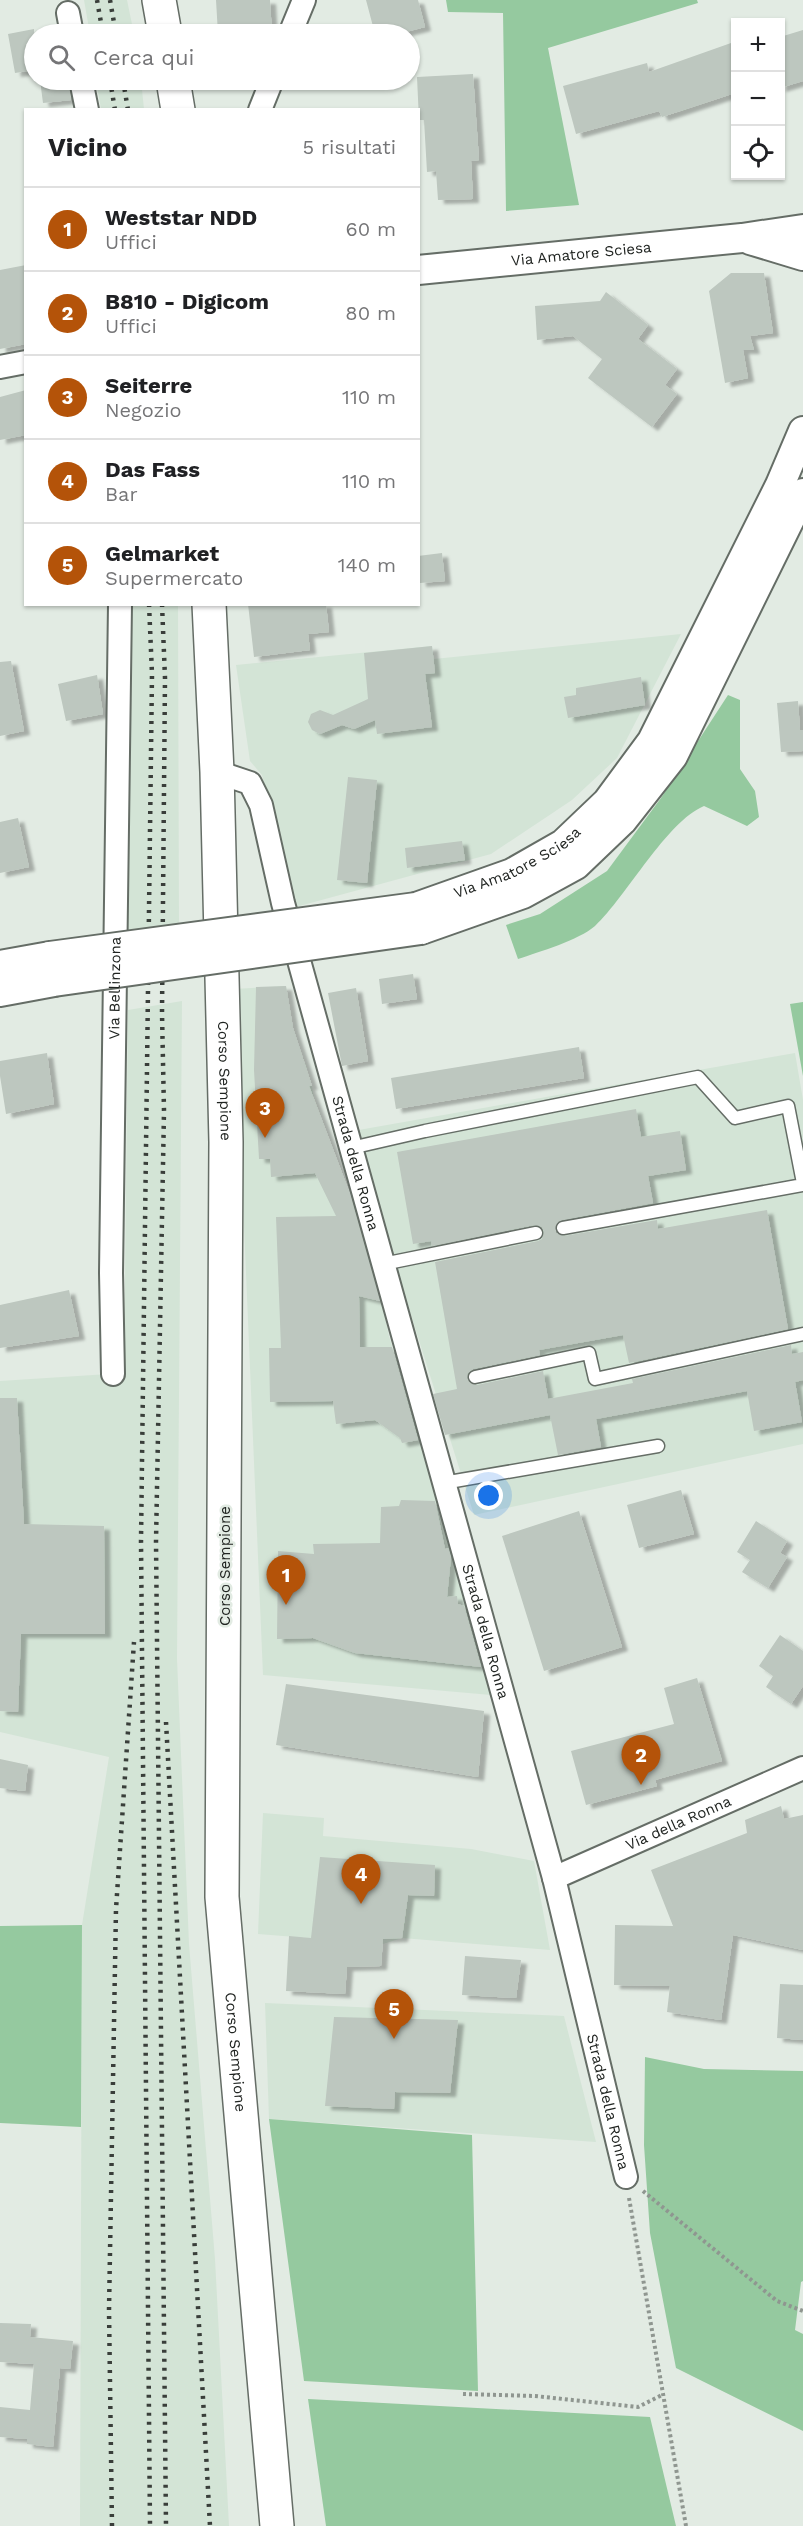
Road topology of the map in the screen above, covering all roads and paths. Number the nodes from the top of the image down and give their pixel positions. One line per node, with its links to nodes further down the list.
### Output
1 (159, 0): 3 (main road)
2 (304, 0): 4 (street)
3 (163, 24)
4 (294, 24)
5 (83, 90): 8 (street)
6 (175, 90): 9 (main road)
7 (268, 90): 10 (street)
8 (87, 108)
9 (178, 108)
10 (261, 108)
11 (801, 251): 12 (street, Via Amatore Sciesa)
12 (420, 270)
13 (24, 362): 14 (street)
14 (0, 368)
15 (803, 431): 20 (street, Via Amatore Sciesa)
16 (803, 493): 20 (street, Via Amatore Sciesa)
17 (120, 606): 30 (street, Via Bellinzona)
18 (209, 606): 19 (main road, Corso Sempione)
19 (217, 772): 24 (street, Strada della Ronna); 40 (main road, Corso Sempione)
20 (418, 918): 22 (street, Via Amatore Sciesa, bridge)
21 (0, 965): 22 (street, Via Amatore Sciesa)
22 (52, 969): 23 (street, Via Amatore Sciesa)
23 (0, 992)
24 (351, 1148): 25 (lane); 28 (street, Strada della Ronna)
25 (803, 1184): 26 (lane)
26 (563, 1228)
27 (536, 1233): 28 (lane)
28 (383, 1264): 33 (street, Strada della Ronna)
29 (803, 1334): 31 (lane)
30 (112, 1374)
31 (475, 1377)
32 (658, 1446): 33 (lane)
33 (443, 1484): 35 (street, Strada della Ronna)
34 (803, 1768): 35 (street, Via della Ronna)
35 (554, 1878): 36 (street, Strada della Ronna)
36 (626, 2177): 37 (path); 39 (path, Strada della Ronna)
37 (803, 2311)
38 (463, 2394): 39 (path)
39 (662, 2395): 41 (path, Strada della Ronna)
40 (276, 2526)
41 (686, 2526)

